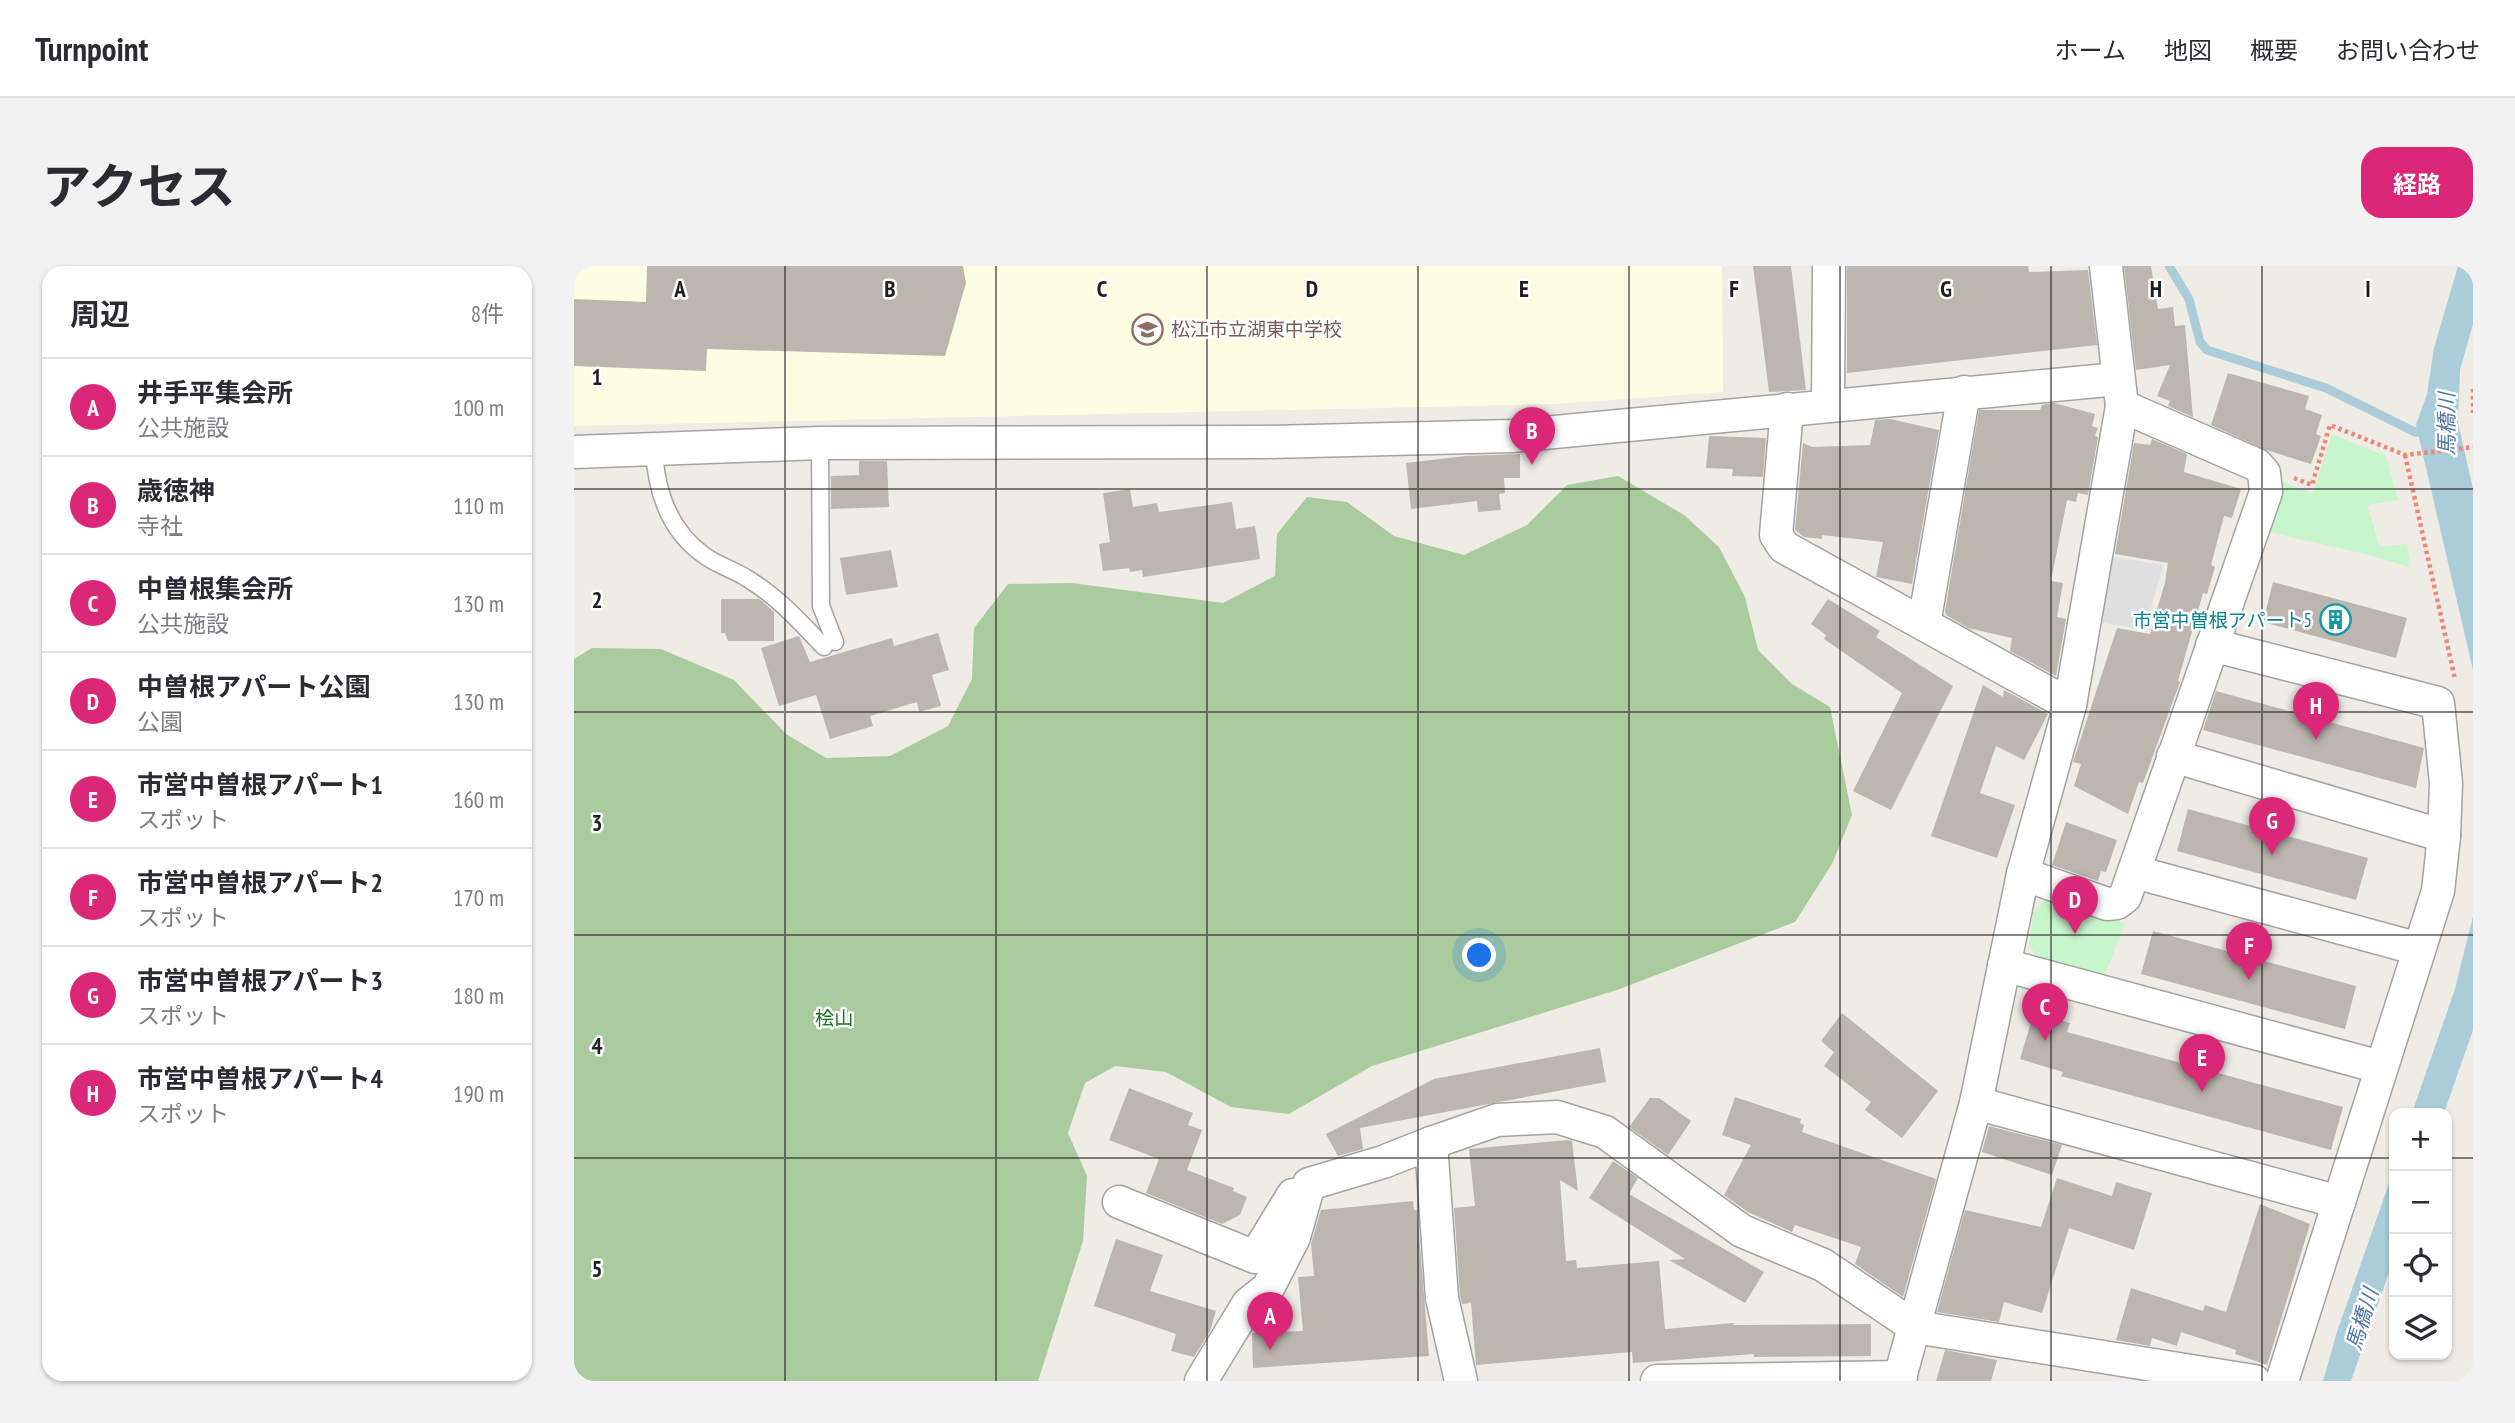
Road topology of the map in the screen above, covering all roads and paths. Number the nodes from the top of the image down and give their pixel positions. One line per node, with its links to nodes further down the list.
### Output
1 (1829, 266): 6 (street)
2 (2106, 266): 5 (street)
3 (2473, 389): 8 (path)
4 (1964, 392): 5 (street); 6 (street); 15 (street)
5 (2120, 392): 14 (street); 18 (street)
6 (1828, 405): 7 (street)
7 (1787, 409): 9 (street); 15 (street)
8 (2473, 413)
9 (820, 443): 11 (street); 11 (lane)
10 (2473, 447): 13 (path)
11 (654, 449): 12 (street)
12 (574, 452)
13 (2405, 455): 14 (path); 17 (path)
14 (2257, 465): 16 (street)
15 (1924, 624): 18 (street)
16 (2211, 645): 17 (street); 19 (street)
17 (2438, 703): 20 (street)
18 (2070, 705): 22 (street)
19 (2173, 756): 20 (street); 21 (street)
20 (2445, 836): 23 (street)
21 (2135, 872): 22 (street); 23 (street)
22 (2023, 874): 24 (street)
23 (2419, 949): 25 (street)
24 (2004, 965): 25 (street); 26 (street)
25 (2380, 1067): 30 (street)
26 (1976, 1103): 30 (street); 31 (street)
27 (1431, 1143): 28 (street); 31 (street); 34 (street)
28 (1308, 1184): 29 (street); 33 (street)
29 (1119, 1202)
30 (2339, 1202): 37 (street)
31 (1915, 1326): 32 (street); 36 (street)
32 (1900, 1379): 35 (street)
33 (1201, 1381)
34 (1461, 1381)
35 (1657, 1381)
36 (2254, 1381)
37 (2282, 1381)

